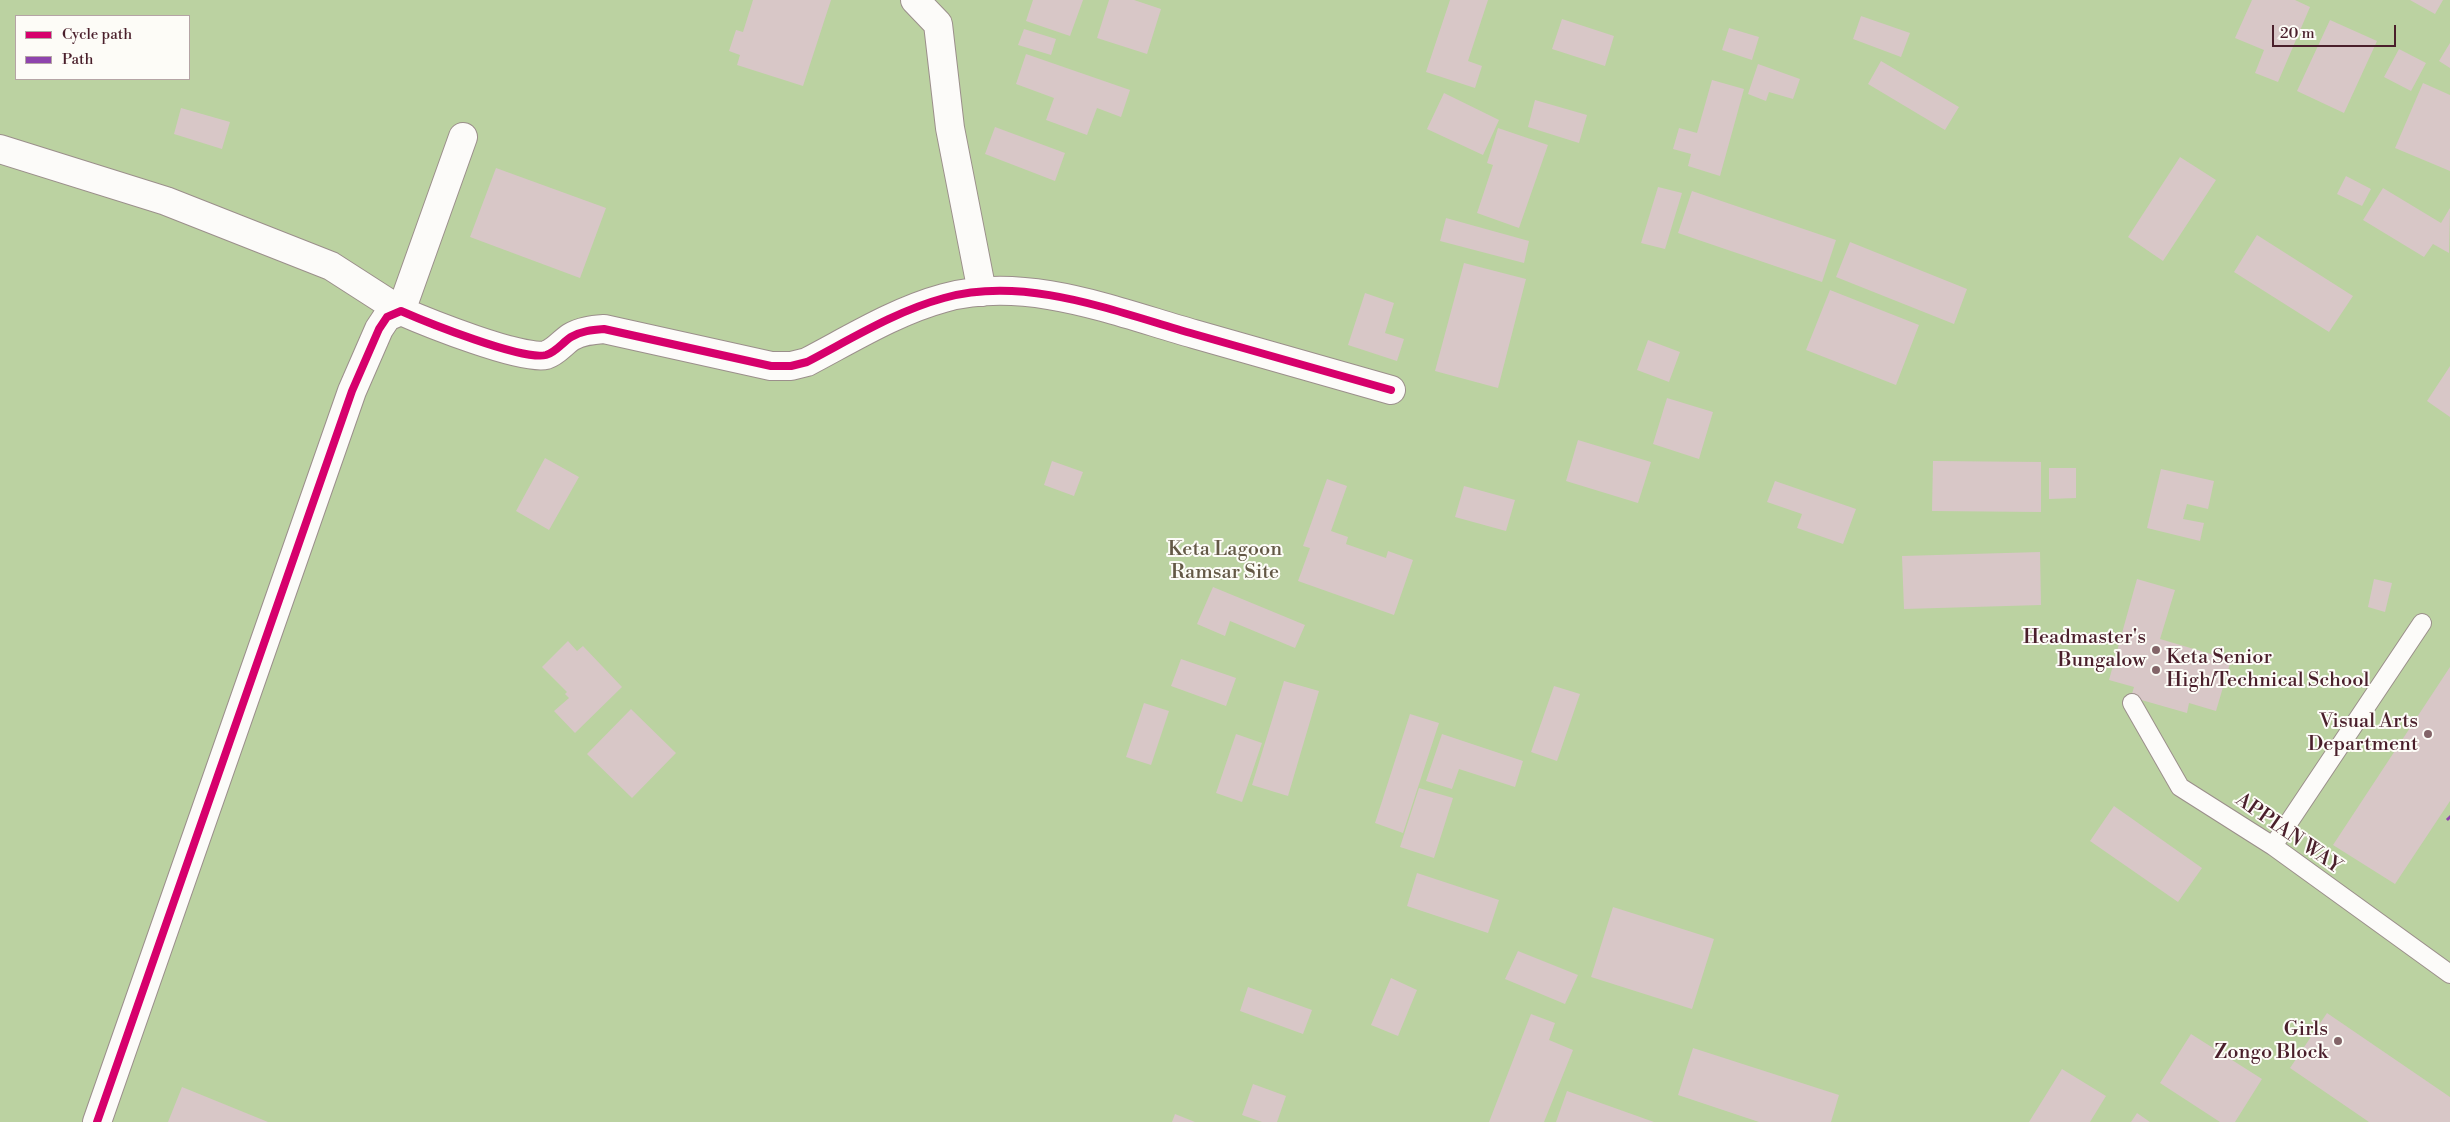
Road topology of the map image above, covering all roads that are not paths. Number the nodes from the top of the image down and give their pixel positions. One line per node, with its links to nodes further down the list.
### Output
1 (915, 0): 4 (street)
2 (463, 137): 5 (street)
3 (0, 150): 5 (street)
4 (982, 292): 5 (street); 6 (street)
5 (401, 311): 11 (street)
6 (1390, 390)
7 (2422, 623): 9 (lane)
8 (2132, 703): 9 (lane, APPIAN WAY)
9 (2273, 846): 10 (lane, APPIAN WAY)
10 (2450, 974)
11 (97, 1122)

